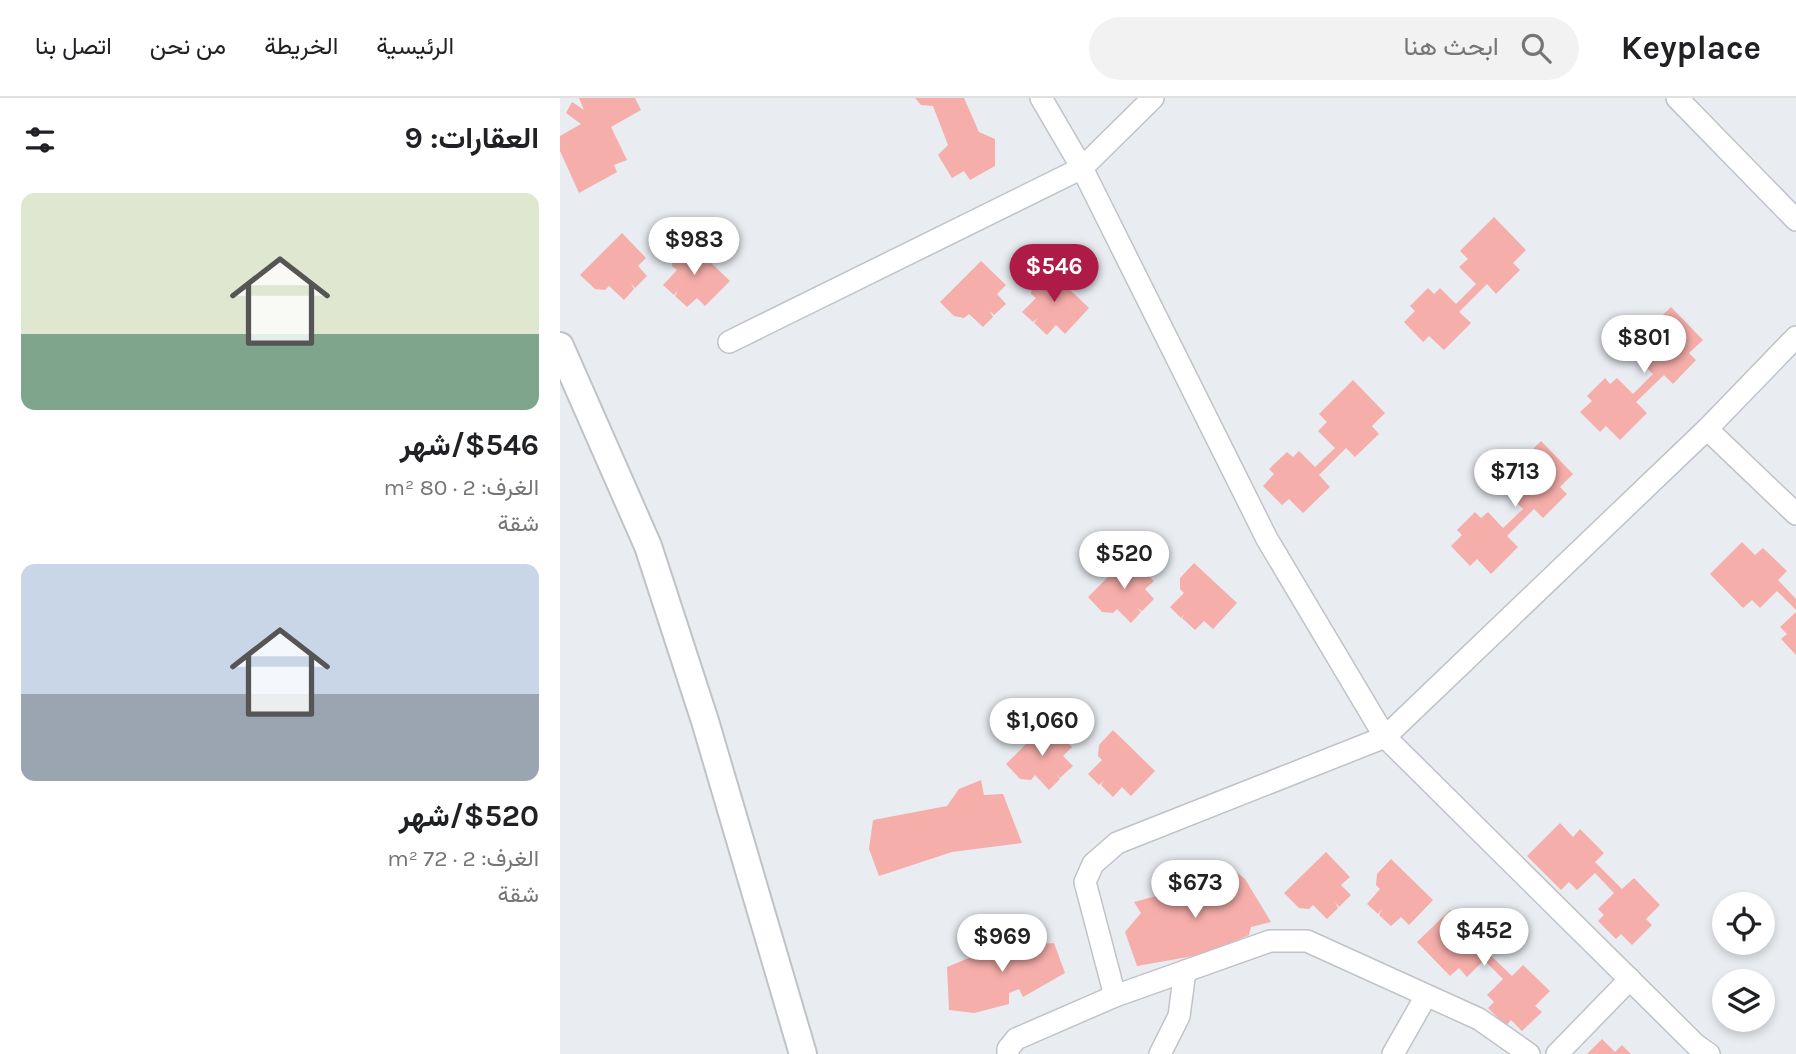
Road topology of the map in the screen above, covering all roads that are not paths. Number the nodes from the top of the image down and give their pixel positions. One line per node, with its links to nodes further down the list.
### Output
1 (1041, 98): 4 (street)
2 (1153, 98): 4 (street)
3 (1676, 98): 5 (street)
4 (1082, 168): 7 (street); 11 (street)
5 (1796, 220)
6 (1796, 337): 9 (street)
7 (729, 342)
8 (560, 346): 16 (street)
9 (1707, 429): 10 (street); 11 (street)
10 (1796, 514)
11 (1385, 737): 13 (street); 14 (street)
12 (1185, 971): 14 (street); 15 (street); 18 (street)
13 (1630, 979): 21 (street); 22 (street)
14 (1115, 996): 17 (street)
15 (1426, 996): 19 (street); 20 (street)
16 (803, 1054)
17 (1008, 1054)
18 (1160, 1054)
19 (1393, 1054)
20 (1530, 1054)
21 (1557, 1054)
22 (1709, 1054)

